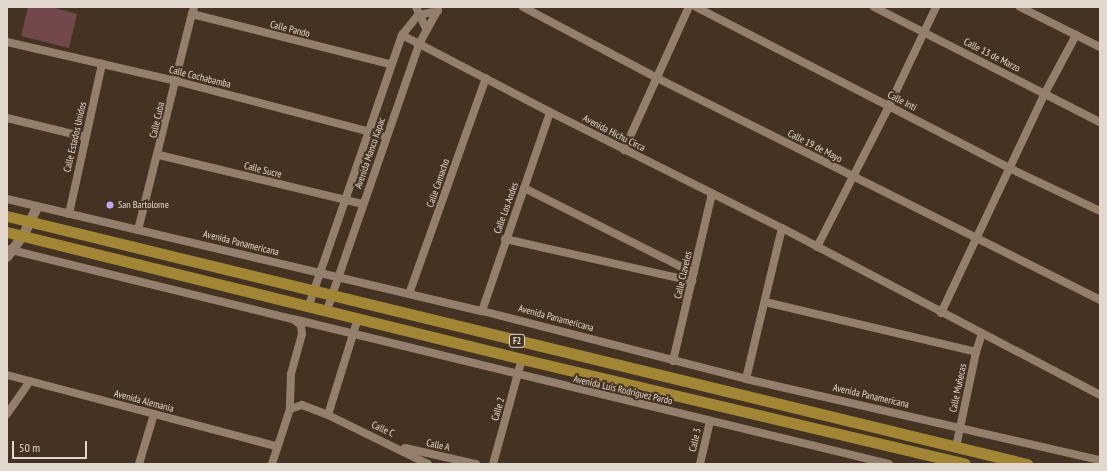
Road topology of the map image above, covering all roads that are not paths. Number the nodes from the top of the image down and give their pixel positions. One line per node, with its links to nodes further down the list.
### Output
1 (523, 7): 20 (street, Calle 19 de Mayo)
2 (689, 7): 20 (street)
3 (696, 7): 23 (street, Calle Inti)
4 (874, 7): 11 (street, Calle 13 de Marzo)
5 (936, 7): 11 (street)
6 (1020, 7): 13 (street)
7 (439, 9): 9 (street); 10 (street, Avenida Manco Kapac)
8 (193, 11): 18 (street, Calle Pando); 21 (street, Calle Cuba)
9 (417, 11): 10 (street); 12 (street)
10 (426, 28): 15 (street, Avenida Manco Kapac)
11 (924, 32): 22 (street, Calle 13 de Marzo); 23 (street)
12 (402, 35): 15 (street, Avenida Hichu Circa); 18 (street)
13 (1076, 35): 16 (street); 22 (street)
14 (7, 42): 17 (street, Calle Cochabamba)
15 (419, 44): 19 (street, Avenida Hichu Circa); 28 (street, Avenida Manco Kapac)
16 (1100, 47)
17 (102, 64): 21 (street, Calle Cochabamba); 29 (street, Calle Estados Unidos)
18 (390, 64): 27 (street)
19 (486, 78): 24 (street, Avenida Hichu Circa); 56 (street, Calle Camacho)
20 (657, 78): 30 (street); 33 (street, Calle 19 de Mayo)
21 (176, 81): 27 (street, Calle Cochabamba); 31 (street, Calle Cuba)
22 (1045, 94): 26 (street, Calle 13 de Marzo); 32 (street)
23 (889, 106): 32 (street, Calle Inti); 33 (street)
24 (550, 112): 30 (street, Avenida Hichu Circa); 34 (street, Calle Los Andes)
25 (7, 118): 29 (street)
26 (1100, 122)
27 (368, 130): 28 (street, Calle Cochabamba); 37 (street)
28 (386, 136): 38 (street, Avenida Manco Kapac)
29 (85, 137): 41 (street, Calle Estados Unidos)
30 (624, 150): 35 (street, Avenida Hichu Circa)
31 (159, 155): 37 (street, Calle Sucre); 45 (street, Calle Cuba)
32 (1009, 168): 40 (street, Calle Inti); 49 (street)
33 (854, 177): 49 (street, Calle 19 de Mayo); 50 (street)
34 (524, 188): 48 (street, Calle Los Andes); 53 (street)
35 (712, 193): 44 (street, Avenida Hichu Circa); 53 (street, Calle Claveles)
36 (7, 199): 39 (street, Avenida Panamericana)
37 (343, 200): 38 (street, Calle Sucre); 52 (street)
38 (363, 204): 54 (street, Avenida Manco Kapac)
39 (37, 207): 41 (street, Avenida Panamericana); 43 (street)
40 (1100, 211)
41 (68, 214): 45 (street, Avenida Panamericana)
42 (7, 216): 43 (highway, F2)
43 (30, 222): 47 (street); 55 (highway, F2)
44 (782, 228): 50 (street, Avenida Hichu Circa); 59 (street)
45 (138, 230): 52 (street, Avenida Panamericana)
46 (7, 232): 47 (highway, F2)
47 (23, 236): 51 (street); 60 (highway, F2)
48 (505, 239): 53 (street); 62 (street, Calle Los Andes)
49 (975, 239): 58 (street, Calle 19 de Mayo); 63 (street)
50 (818, 247): 63 (street, Avenida Hichu Circa)
51 (9, 252): 65 (street)
52 (320, 274): 54 (street, Avenida Panamericana); 55 (street)
53 (693, 277): 70 (street, Calle Claveles)
54 (338, 278): 56 (street, Avenida Panamericana); 57 (street, Avenida Manco Kapac)
55 (314, 292): 57 (highway, F2); 60 (street)
56 (410, 294): 62 (street, Avenida Panamericana)
57 (332, 296): 61 (street, Avenida Manco Kapac); 84 (highway, F2)
58 (1100, 300)
59 (765, 302): 68 (street); 73 (street)
60 (309, 305): 61 (highway, F2)
61 (327, 310): 64 (highway, F2)
62 (482, 311): 70 (street, Avenida Panamericana)
63 (941, 313): 66 (street, Avenida Hichu Circa)
64 (358, 318): 67 (street); 69 (highway, F2)
65 (293, 319): 67 (street); 76 (street)
66 (982, 334): 68 (street, Calle Muñecas); 75 (street, Avenida Hichu Circa)
67 (353, 336): 72 (street, Avenida Luis Rodriguez Pardo); 79 (street)
68 (976, 352): 81 (street, Calle Muñecas)
69 (522, 359): 72 (street, Calle 2); 93 (highway, F2)
70 (673, 361): 73 (street, Avenida Panamericana)
71 (7, 375): 74 (street, Avenida Alemania)
72 (518, 375): 80 (street, Avenida Luis Rodriguez Pardo); 90 (street, Calle 2)
73 (746, 379): 81 (street, Avenida Panamericana)
74 (30, 381): 77 (street); 78 (street, Avenida Alemania)
75 (1100, 395)
76 (290, 409): 79 (street); 82 (street)
77 (7, 414)
78 (154, 414): 82 (street, Avenida Alemania); 86 (street)
79 (328, 415): 83 (street, Calle C)
80 (710, 421): 91 (street, Calle 3); 92 (street, Avenida Luis Rodriguez Pardo)
81 (960, 428): 84 (street, Calle Muñecas); 85 (street, Avenida Panamericana)
82 (276, 446): 87 (street)
83 (395, 446): 88 (street, Calle C); 89 (street, Calle A)
84 (956, 447): 94 (highway, F2)
85 (1100, 460): 95 (street)
86 (139, 464)
87 (272, 464)
88 (428, 464)
89 (476, 464)
90 (493, 464)
91 (700, 464)
92 (889, 464)
93 (965, 464)
94 (1027, 464)
95 (1099, 464)

